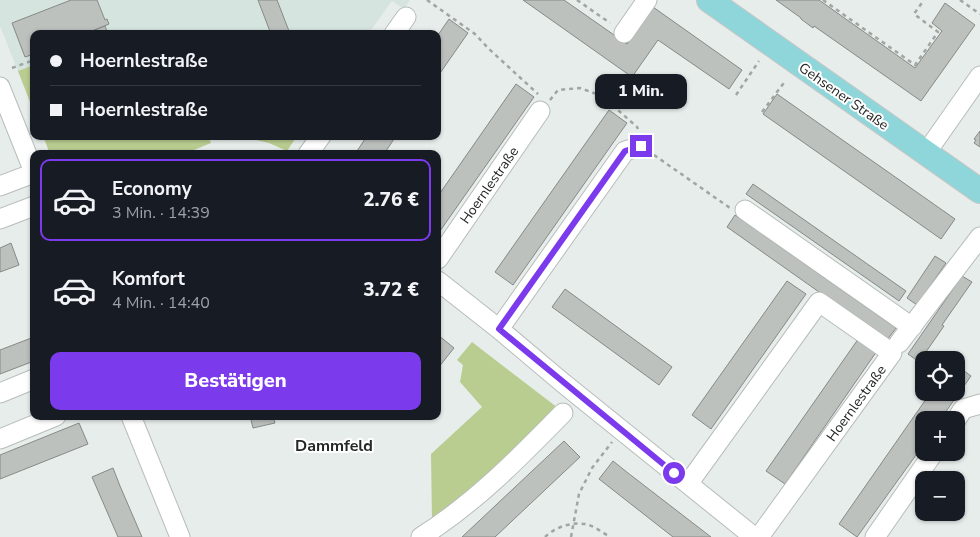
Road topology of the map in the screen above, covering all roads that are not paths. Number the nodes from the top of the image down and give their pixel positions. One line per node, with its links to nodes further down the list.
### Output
1 (647, 0): 5 (street)
2 (709, 0): 10 (main road, Gehsener Straße)
3 (406, 17): 4 (street)
4 (397, 30)
5 (624, 33)
6 (980, 76): 10 (street)
7 (0, 87): 11 (street)
8 (540, 111): 19 (street, Hoernlestraße)
9 (641, 146): 22 (street)
10 (926, 153): 14 (main road, Gehsener Straße)
11 (30, 162)
12 (30, 174): 13 (street)
13 (0, 186)
14 (980, 191)
15 (30, 208): 17 (street)
16 (745, 210): 21 (street)
17 (0, 219)
18 (980, 237): 21 (street)
19 (441, 255)
20 (441, 283): 22 (street)
21 (912, 327): 23 (street)
22 (499, 329): 33 (street)
23 (899, 344)
24 (30, 381): 25 (street)
25 (0, 393)
26 (980, 404): 27 (street)
27 (962, 411)
28 (563, 413): 35 (street)
29 (46, 420): 31 (street)
30 (133, 420): 34 (street)
31 (0, 439)
32 (928, 461): 38 (street)
33 (688, 484): 36 (street); 37 (street, Hoernlestraße)
34 (180, 537)
35 (421, 537)
36 (754, 537)
37 (759, 537)
38 (875, 537)

